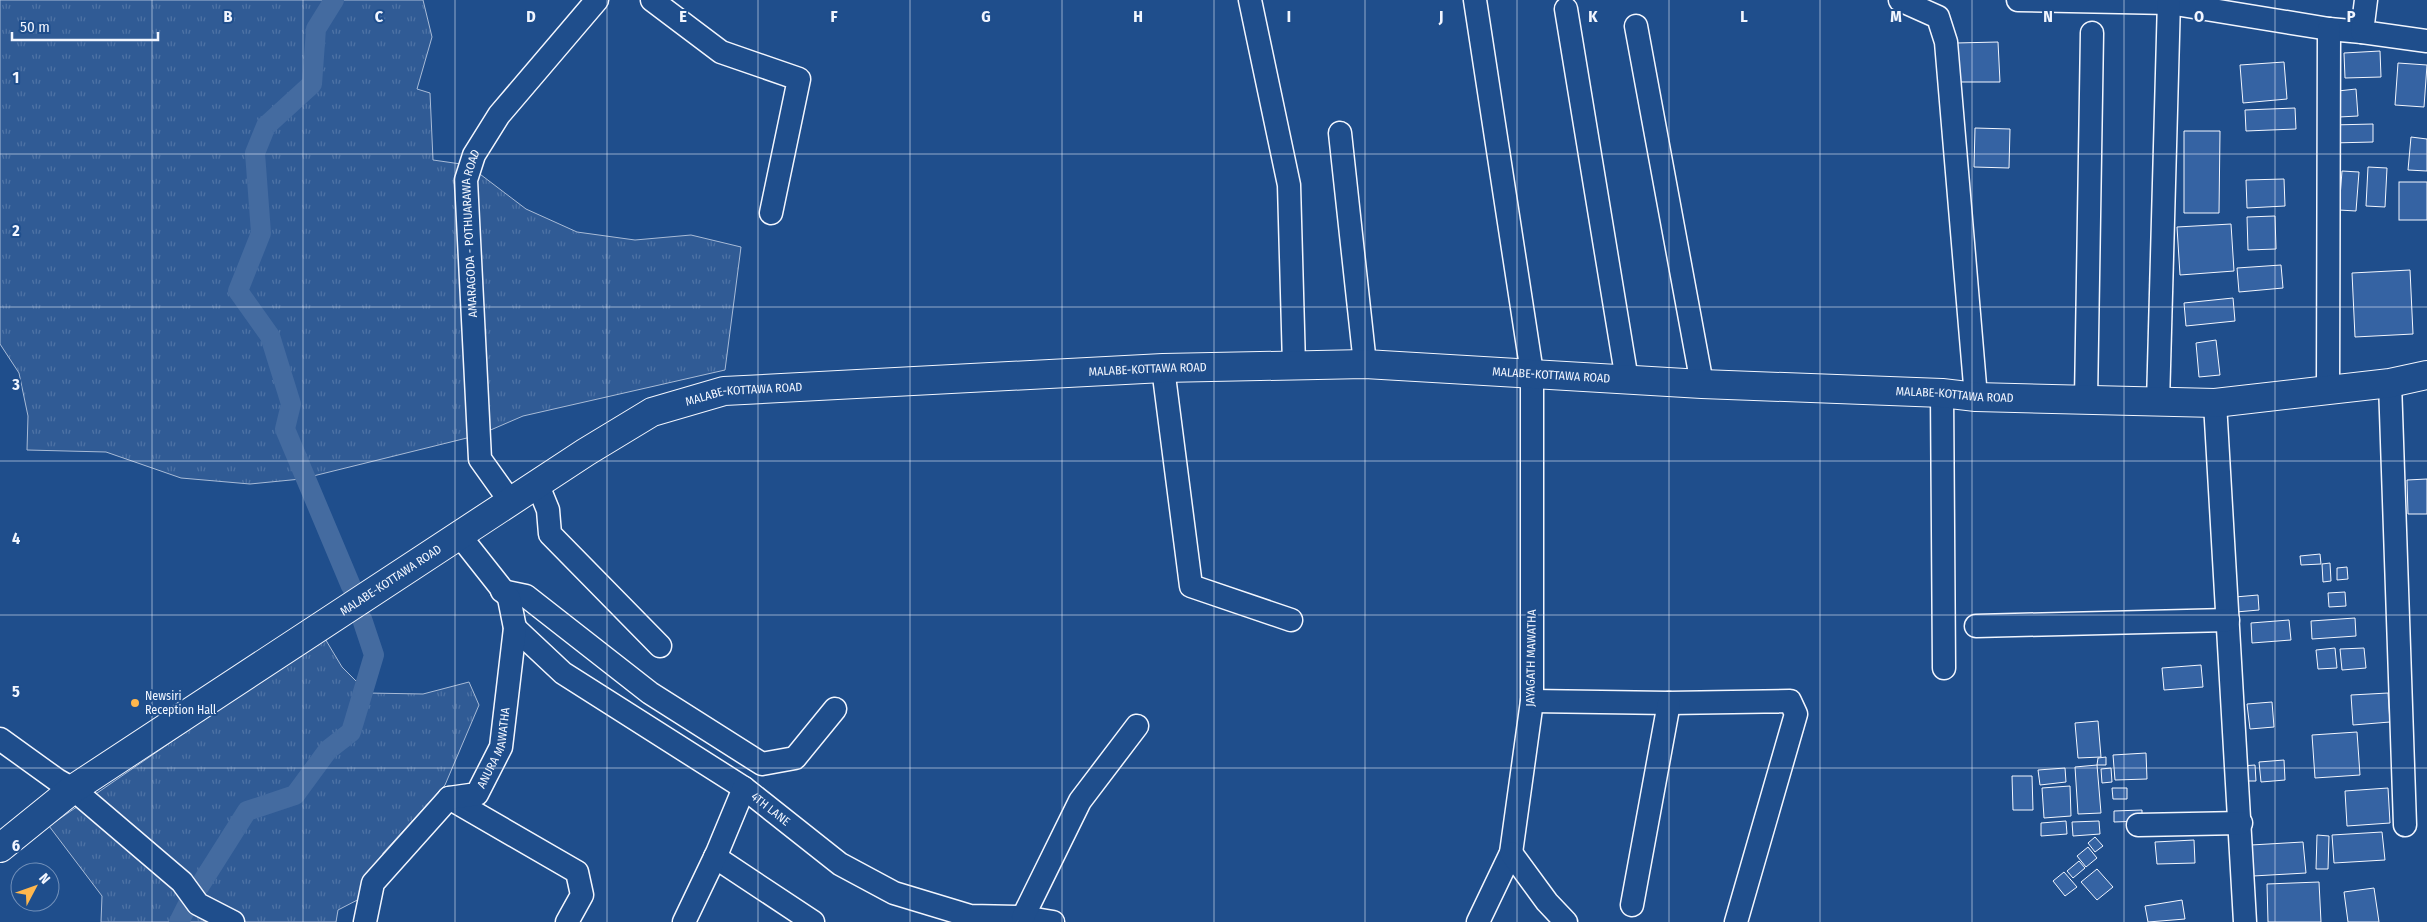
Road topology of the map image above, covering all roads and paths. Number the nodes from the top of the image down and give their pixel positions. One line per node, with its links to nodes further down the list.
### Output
1 (597, 0): 32 (street, AMARAGODA - POTHUARAWA ROAD)
2 (652, 0): 16 (street)
3 (1250, 0): 18 (street)
4 (1475, 0): 20 (street, JAYAGATH MAWATHA)
5 (1900, 0): 27 (street)
6 (2018, 0): 8 (street)
7 (2366, 0): 12 (street)
8 (2169, 2): 11 (street); 29 (street)
9 (1566, 8): 22 (street)
10 (1636, 26): 24 (street)
11 (2329, 29): 12 (street); 25 (street)
12 (2362, 32): 14 (street)
13 (2092, 33): 28 (street)
14 (2427, 41)
15 (1340, 133): 17 (street)
16 (771, 213)
17 (1365, 364): 18 (main road, MALABE-KOTTAWA ROAD); 20 (main road, MALABE-KOTTAWA ROAD)
18 (1294, 365): 19 (main road, MALABE-KOTTAWA ROAD)
19 (1163, 368): 31 (main road, MALABE-KOTTAWA ROAD); 35 (street)
20 (1532, 373): 22 (main road, MALABE-KOTTAWA ROAD); 41 (street, JAYAGATH MAWATHA)
21 (2427, 375): 23 (main road, MALABE-KOTTAWA ROAD)
22 (1626, 380): 24 (main road, MALABE-KOTTAWA ROAD)
23 (2390, 383): 25 (main road, MALABE-KOTTAWA ROAD); 51 (street)
24 (1702, 384): 26 (main road, MALABE-KOTTAWA ROAD)
25 (2328, 389): 30 (main road, MALABE-KOTTAWA ROAD)
26 (1942, 392): 27 (main road, MALABE-KOTTAWA ROAD); 40 (street)
27 (1976, 397): 28 (main road, MALABE-KOTTAWA ROAD)
28 (2086, 400): 29 (main road, MALABE-KOTTAWA ROAD)
29 (2158, 403): 30 (main road, MALABE-KOTTAWA ROAD)
30 (2215, 403): 36 (street)
31 (537, 483): 32 (main road, MALABE-KOTTAWA ROAD); 39 (street)
32 (510, 501): 33 (main road, MALABE-KOTTAWA ROAD)
33 (460, 536): 34 (street, ANURA MAWATHA); 47 (main road, MALABE-KOTTAWA ROAD)
34 (502, 591): 38 (street, ANURA MAWATHA); 43 (street)
35 (1291, 620)
36 (2228, 620): 37 (street); 49 (street)
37 (1976, 626)
38 (515, 628): 46 (street, 4TH LANE); 48 (street, ANURA MAWATHA)
39 (660, 646)
40 (1944, 668)
41 (1532, 700): 42 (street); 53 (street, JAYAGATH MAWATHA)
42 (1669, 703): 55 (street); 65 (street)
43 (836, 709)
44 (1136, 726): 56 (street)
45 (0, 739): 47 (street)
46 (744, 788): 54 (street); 56 (street, 4TH LANE)
47 (73, 789): 52 (main road, MALABE-KOTTAWA ROAD); 57 (street)
48 (448, 798): 58 (street); 59 (street)
49 (2241, 823): 50 (street); 66 (street)
50 (2138, 824)
51 (2405, 825)
52 (0, 848)
53 (1511, 853): 63 (street, JAYAGATH MAWATHA); 64 (street)
54 (715, 857): 60 (street); 61 (street)
55 (1632, 905)
56 (1023, 917): 62 (street, 4TH LANE)
57 (233, 922)
58 (365, 922)
59 (567, 922)
60 (684, 922)
61 (813, 922)
62 (1053, 922)
63 (1478, 922)
64 (1566, 922)
65 (1736, 922)
66 (2245, 922)

